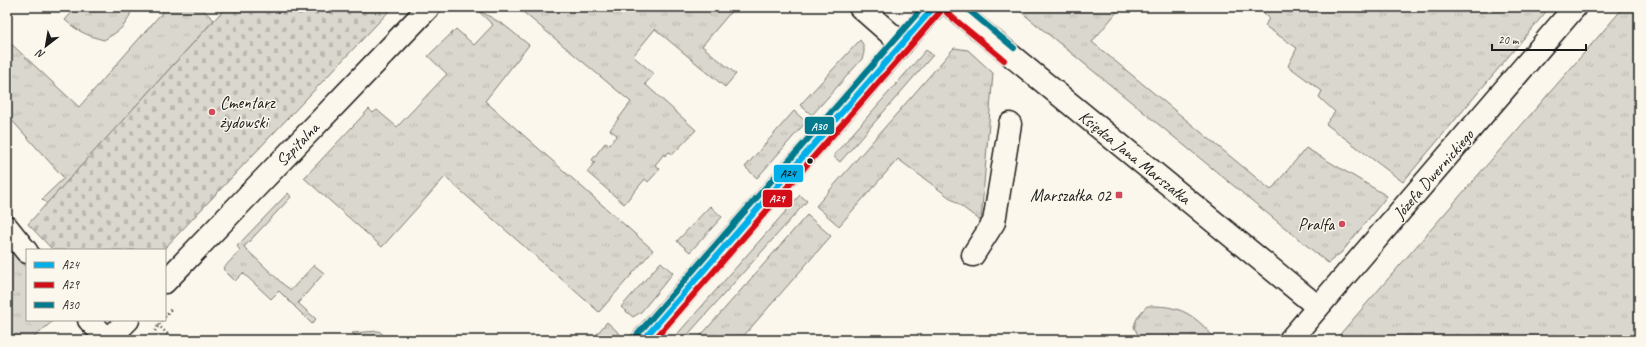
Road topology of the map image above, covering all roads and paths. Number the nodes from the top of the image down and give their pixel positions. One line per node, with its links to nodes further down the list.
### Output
1 (430, 7): 11 (street, Szpitalna)
2 (860, 7): 6 (street)
3 (934, 7): 6 (street)
4 (952, 7): 12 (street, Księdza Jana Marszałka)
5 (1575, 7): 12 (street, Józefa Dwernickiego)
6 (902, 44): 18 (street)
7 (1010, 124): 10 (street)
8 (7, 227): 9 (street)
9 (26, 251)
10 (973, 255)
11 (166, 281)
12 (1318, 307): 19 (street, Józefa Dwernickiego)
13 (90, 321): 16 (street)
14 (127, 321): 16 (street)
15 (158, 325): 17 (path)
16 (108, 340)
17 (174, 340)
18 (643, 340)
19 (1290, 340)

